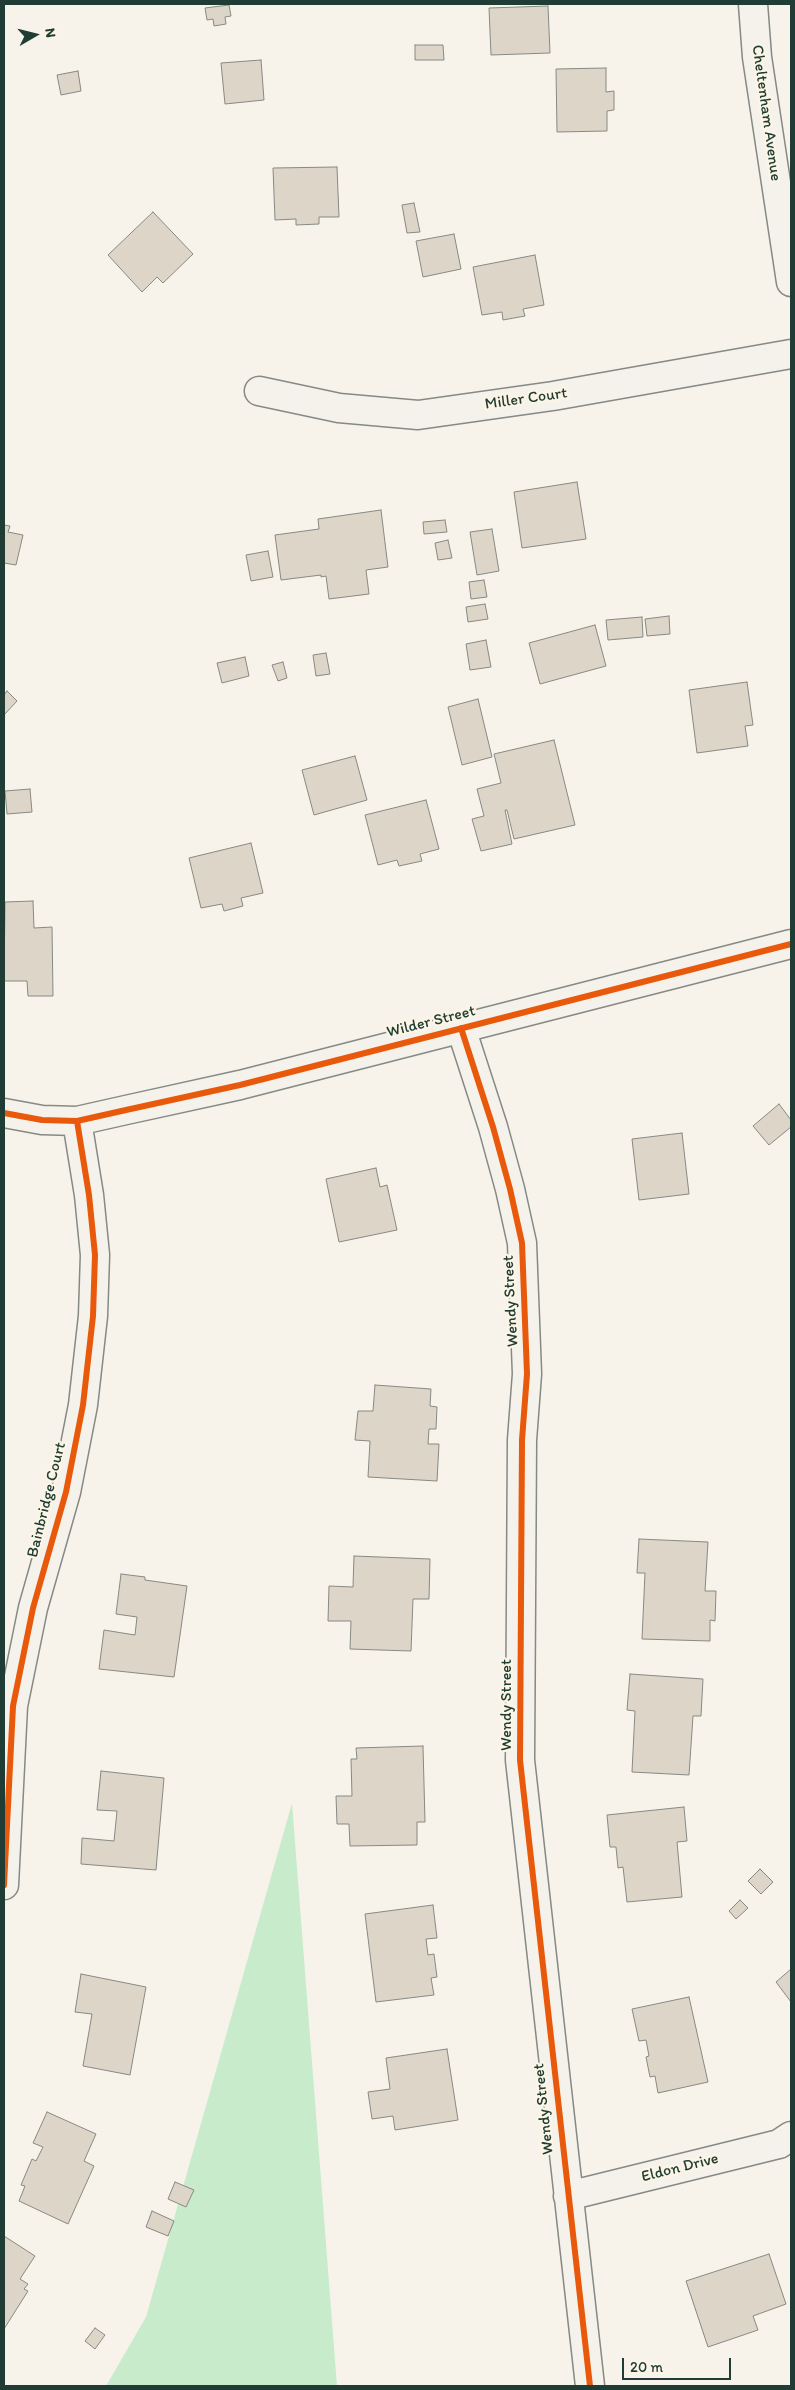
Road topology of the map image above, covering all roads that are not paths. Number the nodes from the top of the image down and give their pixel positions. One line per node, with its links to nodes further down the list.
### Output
1 (753, 4): 2 (street, Cheltenham Avenue)
2 (791, 282)
3 (791, 354): 4 (street, Miller Court)
4 (259, 392)
5 (791, 944): 6 (street, Wilder Street)
6 (461, 1028): 8 (street, Wilder Street); 11 (street, Wendy Street)
7 (4, 1113): 8 (street, Wilder Street)
8 (77, 1120): 9 (street, Bainbridge Court)
9 (4, 1885)
10 (791, 2136): 11 (street, Eldon Drive)
11 (568, 2196): 12 (street, Wendy Street)
12 (590, 2386)

